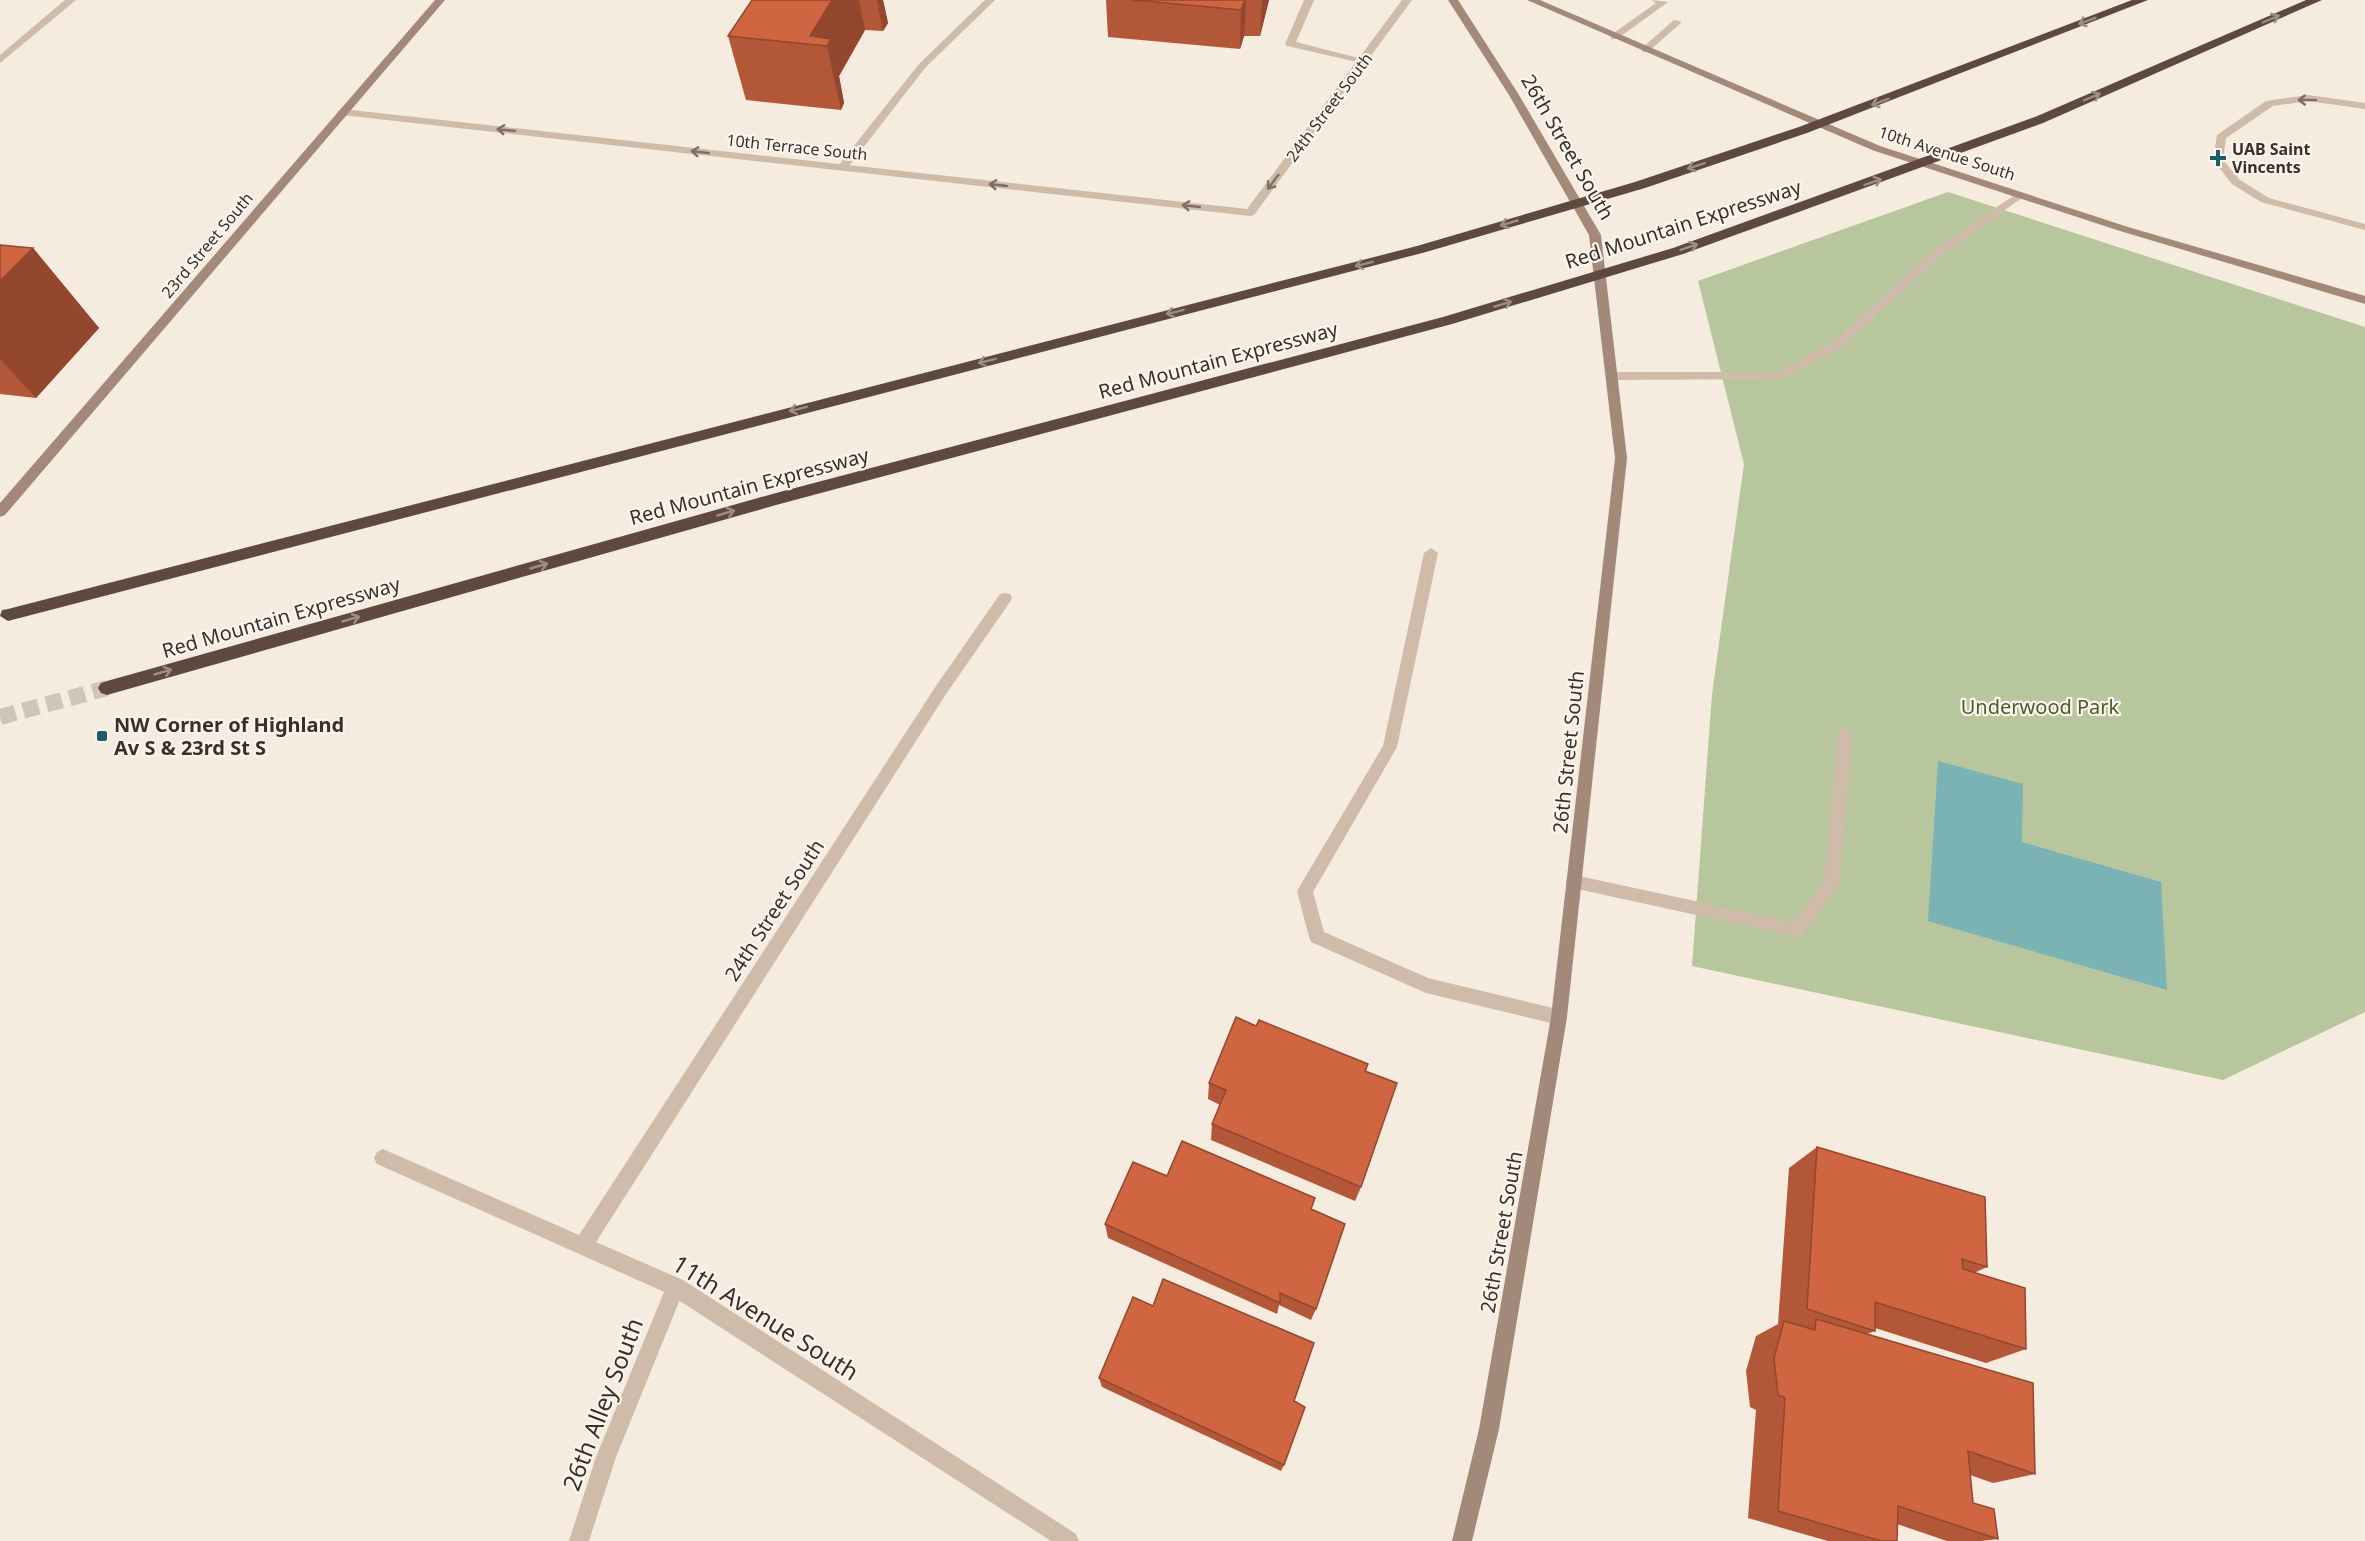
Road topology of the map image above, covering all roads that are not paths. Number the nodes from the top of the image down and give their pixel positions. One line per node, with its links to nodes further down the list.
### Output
1 (71, 0): 14 (street)
2 (440, 0): 17 (street, 23rd Street South)
3 (990, 0): 18 (street)
4 (1309, 0): 15 (street)
5 (1407, 0): 15 (street, 24th Street South)
6 (1453, 0): 23 (street, 26th Street South)
7 (1532, 0): 12 (street, 10th Avenue South)
8 (1657, 0): 12 (street)
9 (2142, 0): 27 (highway, one-way to 27)
10 (2316, 0): 28 (highway, Red Mountain Expressway, one-way to 10)
11 (1677, 22): 13 (street)
12 (1614, 37): 13 (street, 10th Avenue South)
13 (1645, 50): 19 (street, 10th Avenue South)
14 (0, 60)
15 (1363, 62): 20 (street, 24th Street South, one-way to 20)
16 (2365, 106): 21 (street, one-way to 21)
17 (342, 112): 18 (street, 10th Terrace South, one-way to 17); 24 (street, 23rd Street South)
18 (842, 168): 20 (street, 10th Terrace South, one-way to 18)
19 (2019, 195): 22 (street, 10th Avenue South); 23 (street)
20 (1250, 213)
21 (2365, 227)
22 (2365, 300)
23 (1612, 376): 30 (street, 26th Street South)
24 (0, 512)
25 (1431, 554): 31 (street)
26 (1005, 598): 33 (street, 24th Street South)
27 (8, 615)
28 (107, 688)
29 (1845, 734): 30 (street)
30 (1574, 882): 31 (street, 26th Street South)
31 (1559, 1017): 37 (street, 26th Street South)
32 (383, 1158): 33 (street, 11th Avenue South)
33 (582, 1247): 34 (street, 11th Avenue South)
34 (676, 1287): 35 (street, 26th Alley South); 36 (street, 11th Avenue South)
35 (579, 1541)
36 (1070, 1541)
37 (1462, 1541)

